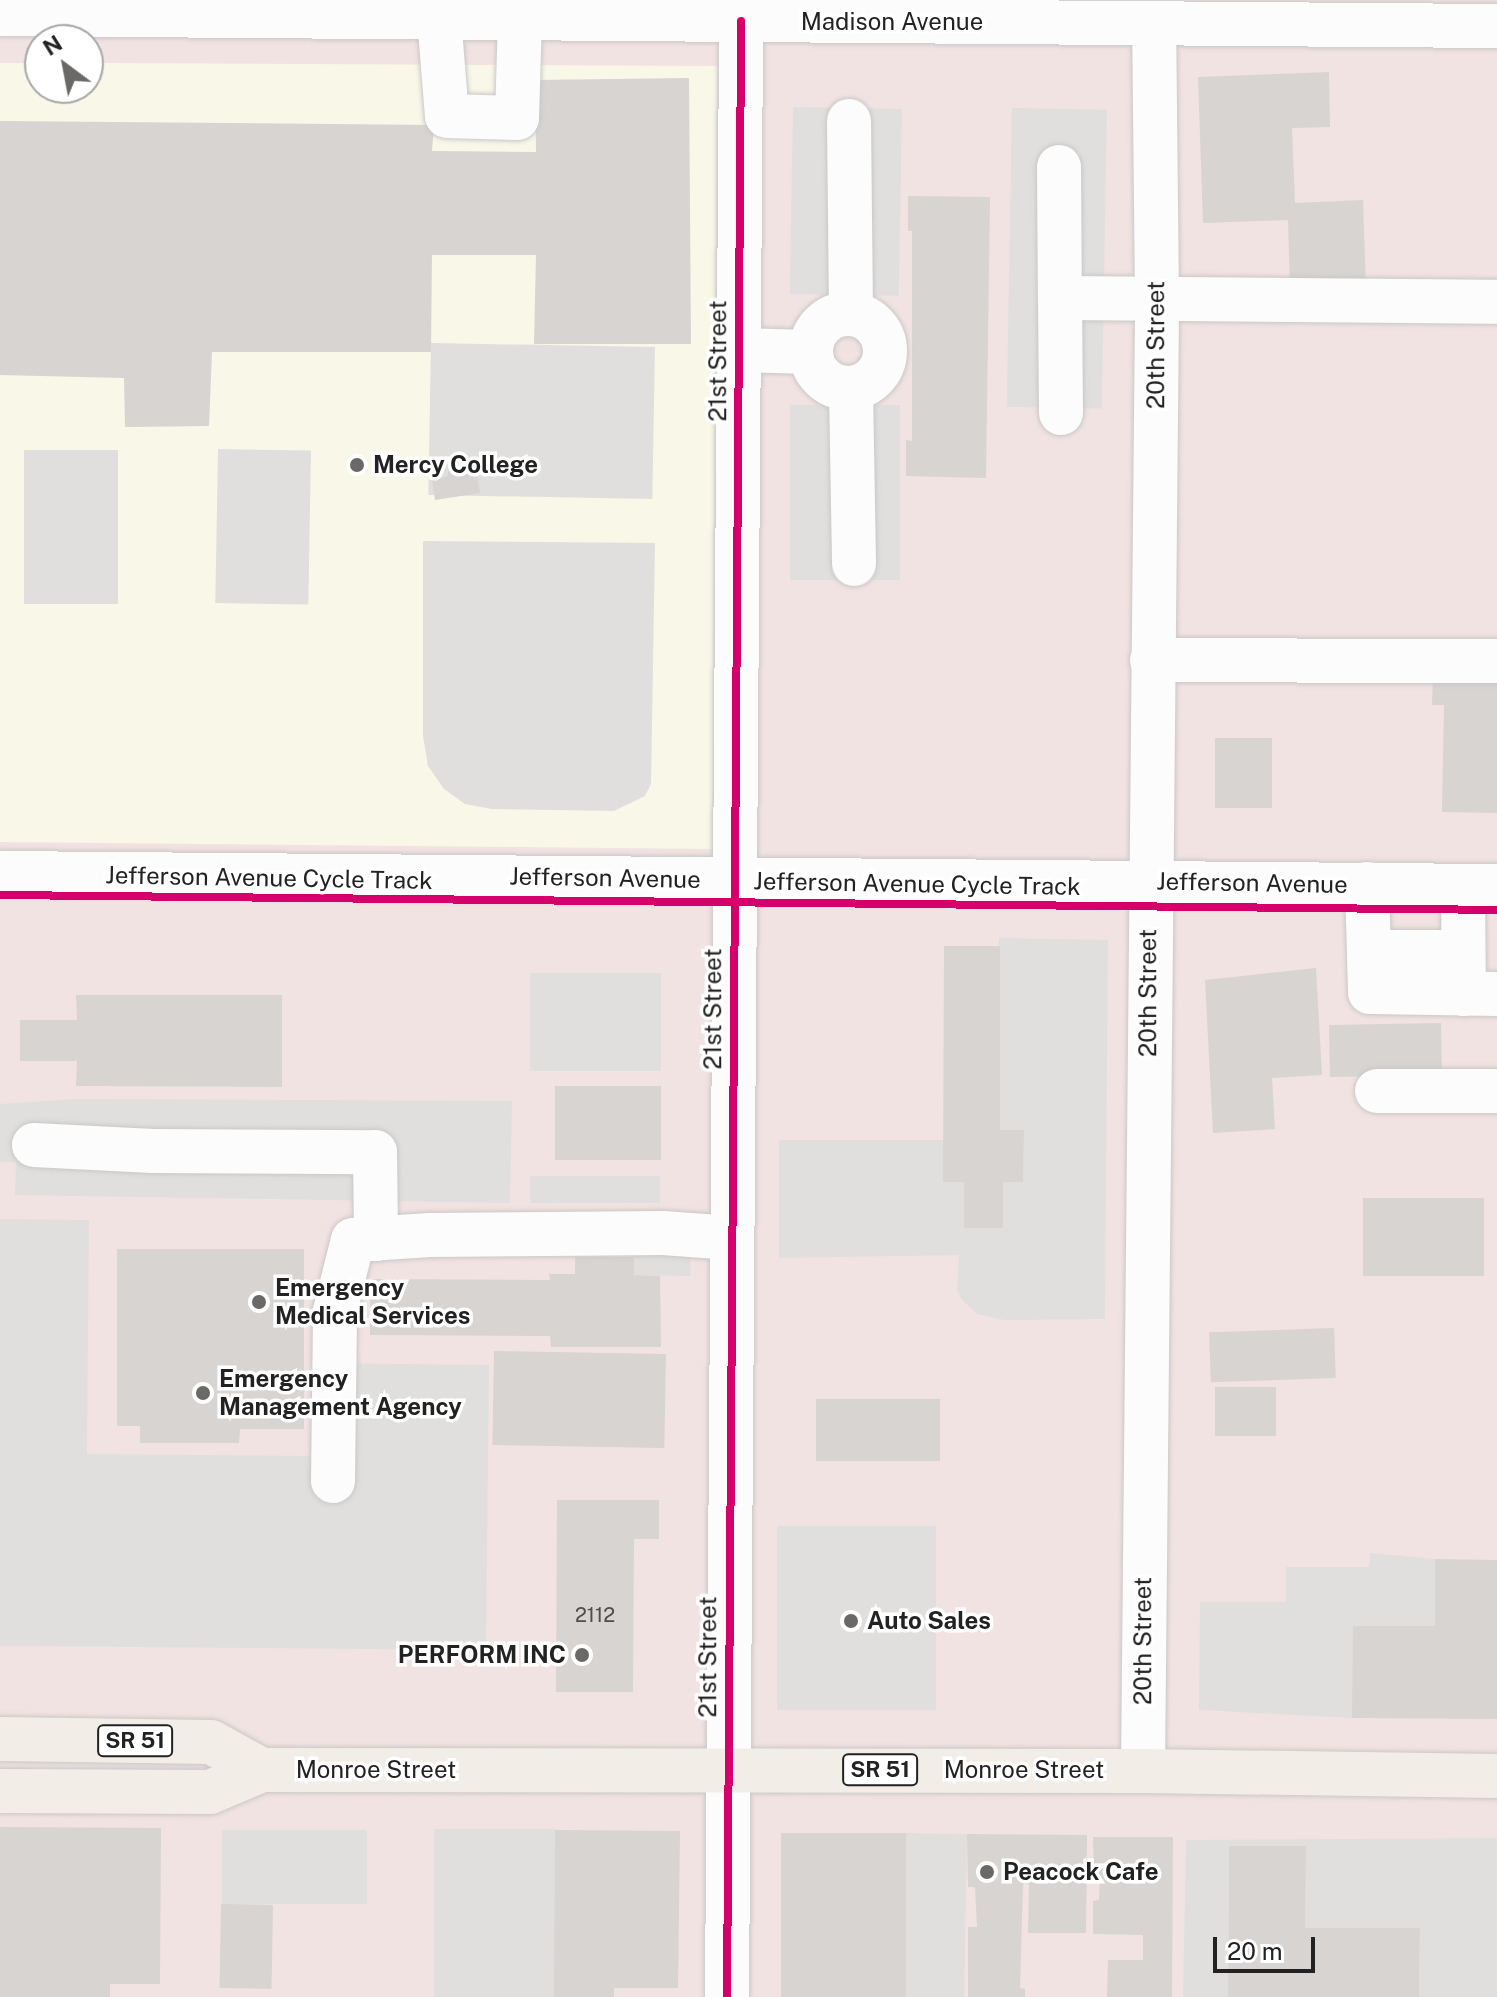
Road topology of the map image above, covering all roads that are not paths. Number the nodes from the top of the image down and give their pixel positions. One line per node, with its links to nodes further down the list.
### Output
1 (817, 11): 4 (street, Madison Avenue); 7 (street, Madison Avenue)
2 (1349, 12): 7 (street, Madison Avenue); 8 (street, Madison Avenue)
3 (0, 14): 5 (street, Madison Avenue)
4 (717, 14): 6 (street, Madison Avenue); 15 (street, 21st Street)
5 (439, 17): 6 (street, Madison Avenue); 6 (street)
6 (520, 19)
7 (1154, 24): 12 (street, 20th Street)
8 (1497, 26)
9 (849, 121): 14 (street)
10 (1059, 167): 11 (street)
11 (1060, 298): 12 (street); 18 (street)
12 (1157, 300): 13 (street); 20 (street, 20th Street)
13 (1497, 302)
14 (851, 313): 16 (street); 17 (street)
15 (738, 350): 16 (street); 23 (street, 21st Street)
16 (810, 352): 17 (street)
17 (851, 389): 19 (street)
18 (1061, 413)
19 (854, 564)
20 (1152, 660): 21 (street); 24 (street, 20th Street)
21 (1497, 661)
22 (0, 873): 23 (street, Jefferson Avenue)
23 (734, 879): 24 (street, Jefferson Avenue); 31 (street, 21st Street)
24 (1149, 881): 25 (street, Jefferson Avenue); 37 (street, 20th Street)
25 (1367, 884): 26 (street, Jefferson Avenue); 27 (street)
26 (1480, 886): 27 (street)
27 (1475, 980)
28 (1377, 1091): 29 (street)
29 (1497, 1091)
30 (34, 1145): 32 (street)
31 (732, 1238): 32 (street); 35 (street, 21st Street)
32 (376, 1239): 33 (street)
33 (333, 1481)
34 (0, 1739): 36 (main road, Monroe Street / SR 51)
35 (728, 1769): 36 (main road, Monroe Street / SR 51); 37 (main road, Monroe Street / SR 51); 40 (street, 21st Street)
36 (262, 1770): 39 (main road, Monroe Street / SR 51)
37 (1143, 1771): 38 (main road, Monroe Street / SR 51)
38 (1497, 1776)
39 (0, 1791)
40 (727, 1997)

